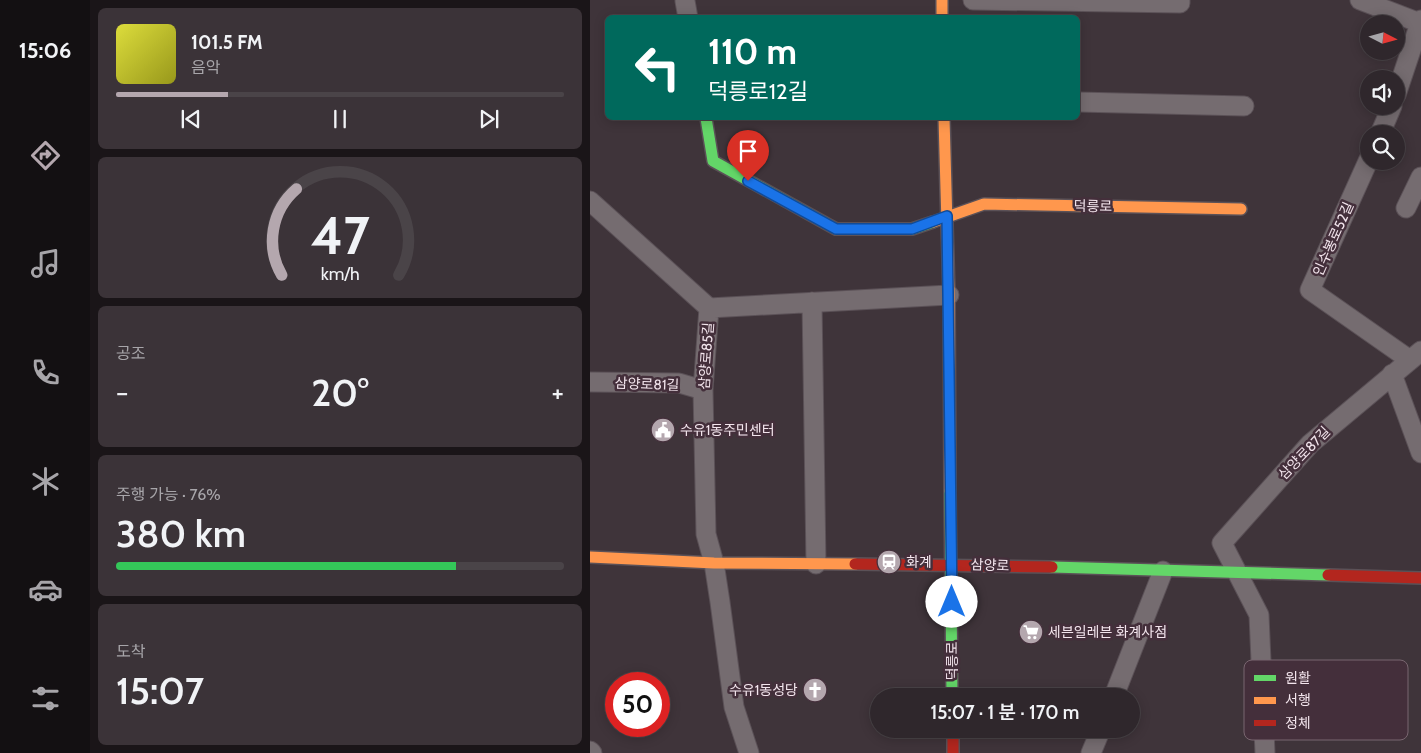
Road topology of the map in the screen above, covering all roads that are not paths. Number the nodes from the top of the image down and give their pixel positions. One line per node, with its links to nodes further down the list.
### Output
1 (942, 0): 5 (main road)
2 (974, 0): 4 (street)
3 (1360, 0): 6 (street)
4 (1180, 2)
5 (942, 15)
6 (1421, 22): 7 (street)
7 (1405, 70)
8 (1080, 102): 9 (street)
9 (1244, 106)
10 (706, 120): 17 (main road)
11 (944, 120): 17 (main road, 덕릉로)
12 (1364, 170): 21 (street, 인수봉로52길)
13 (1421, 177): 15 (street)
14 (590, 201): 20 (street, 삼양로85길)
15 (1406, 208)
16 (1241, 209): 17 (main road, 덕릉로)
17 (947, 216): 18 (main road, 덕릉로)
18 (949, 295): 19 (street); 29 (main road, 덕릉로)
19 (812, 302): 20 (street); 28 (street)
20 (709, 308): 24 (street, 삼양로85길)
21 (1415, 355): 22 (street, 삼양로87길)
22 (1392, 374): 25 (street); 31 (street, 삼양로87길)
23 (590, 382): 24 (street, 삼양로81길)
24 (703, 390): 27 (street, 삼양로85길)
25 (1421, 453)
26 (590, 557): 27 (main road, 삼양로)
27 (714, 563): 28 (main road, 삼양로); 39 (street)
28 (816, 564): 29 (main road, 삼양로)
29 (951, 564): 30 (main road, 삼양로); 34 (main road, 덕릉로)
30 (1163, 571): 31 (main road, 삼양로); 35 (street)
31 (1239, 573): 32 (main road, 삼양로); 33 (street)
32 (1421, 578)
33 (1261, 660)
34 (952, 688)
35 (1117, 688)
36 (953, 738): 40 (main road)
37 (1097, 738): 41 (street)
38 (1264, 740): 42 (street)
39 (749, 753)
40 (953, 753)
41 (1091, 753)
42 (1265, 753)

